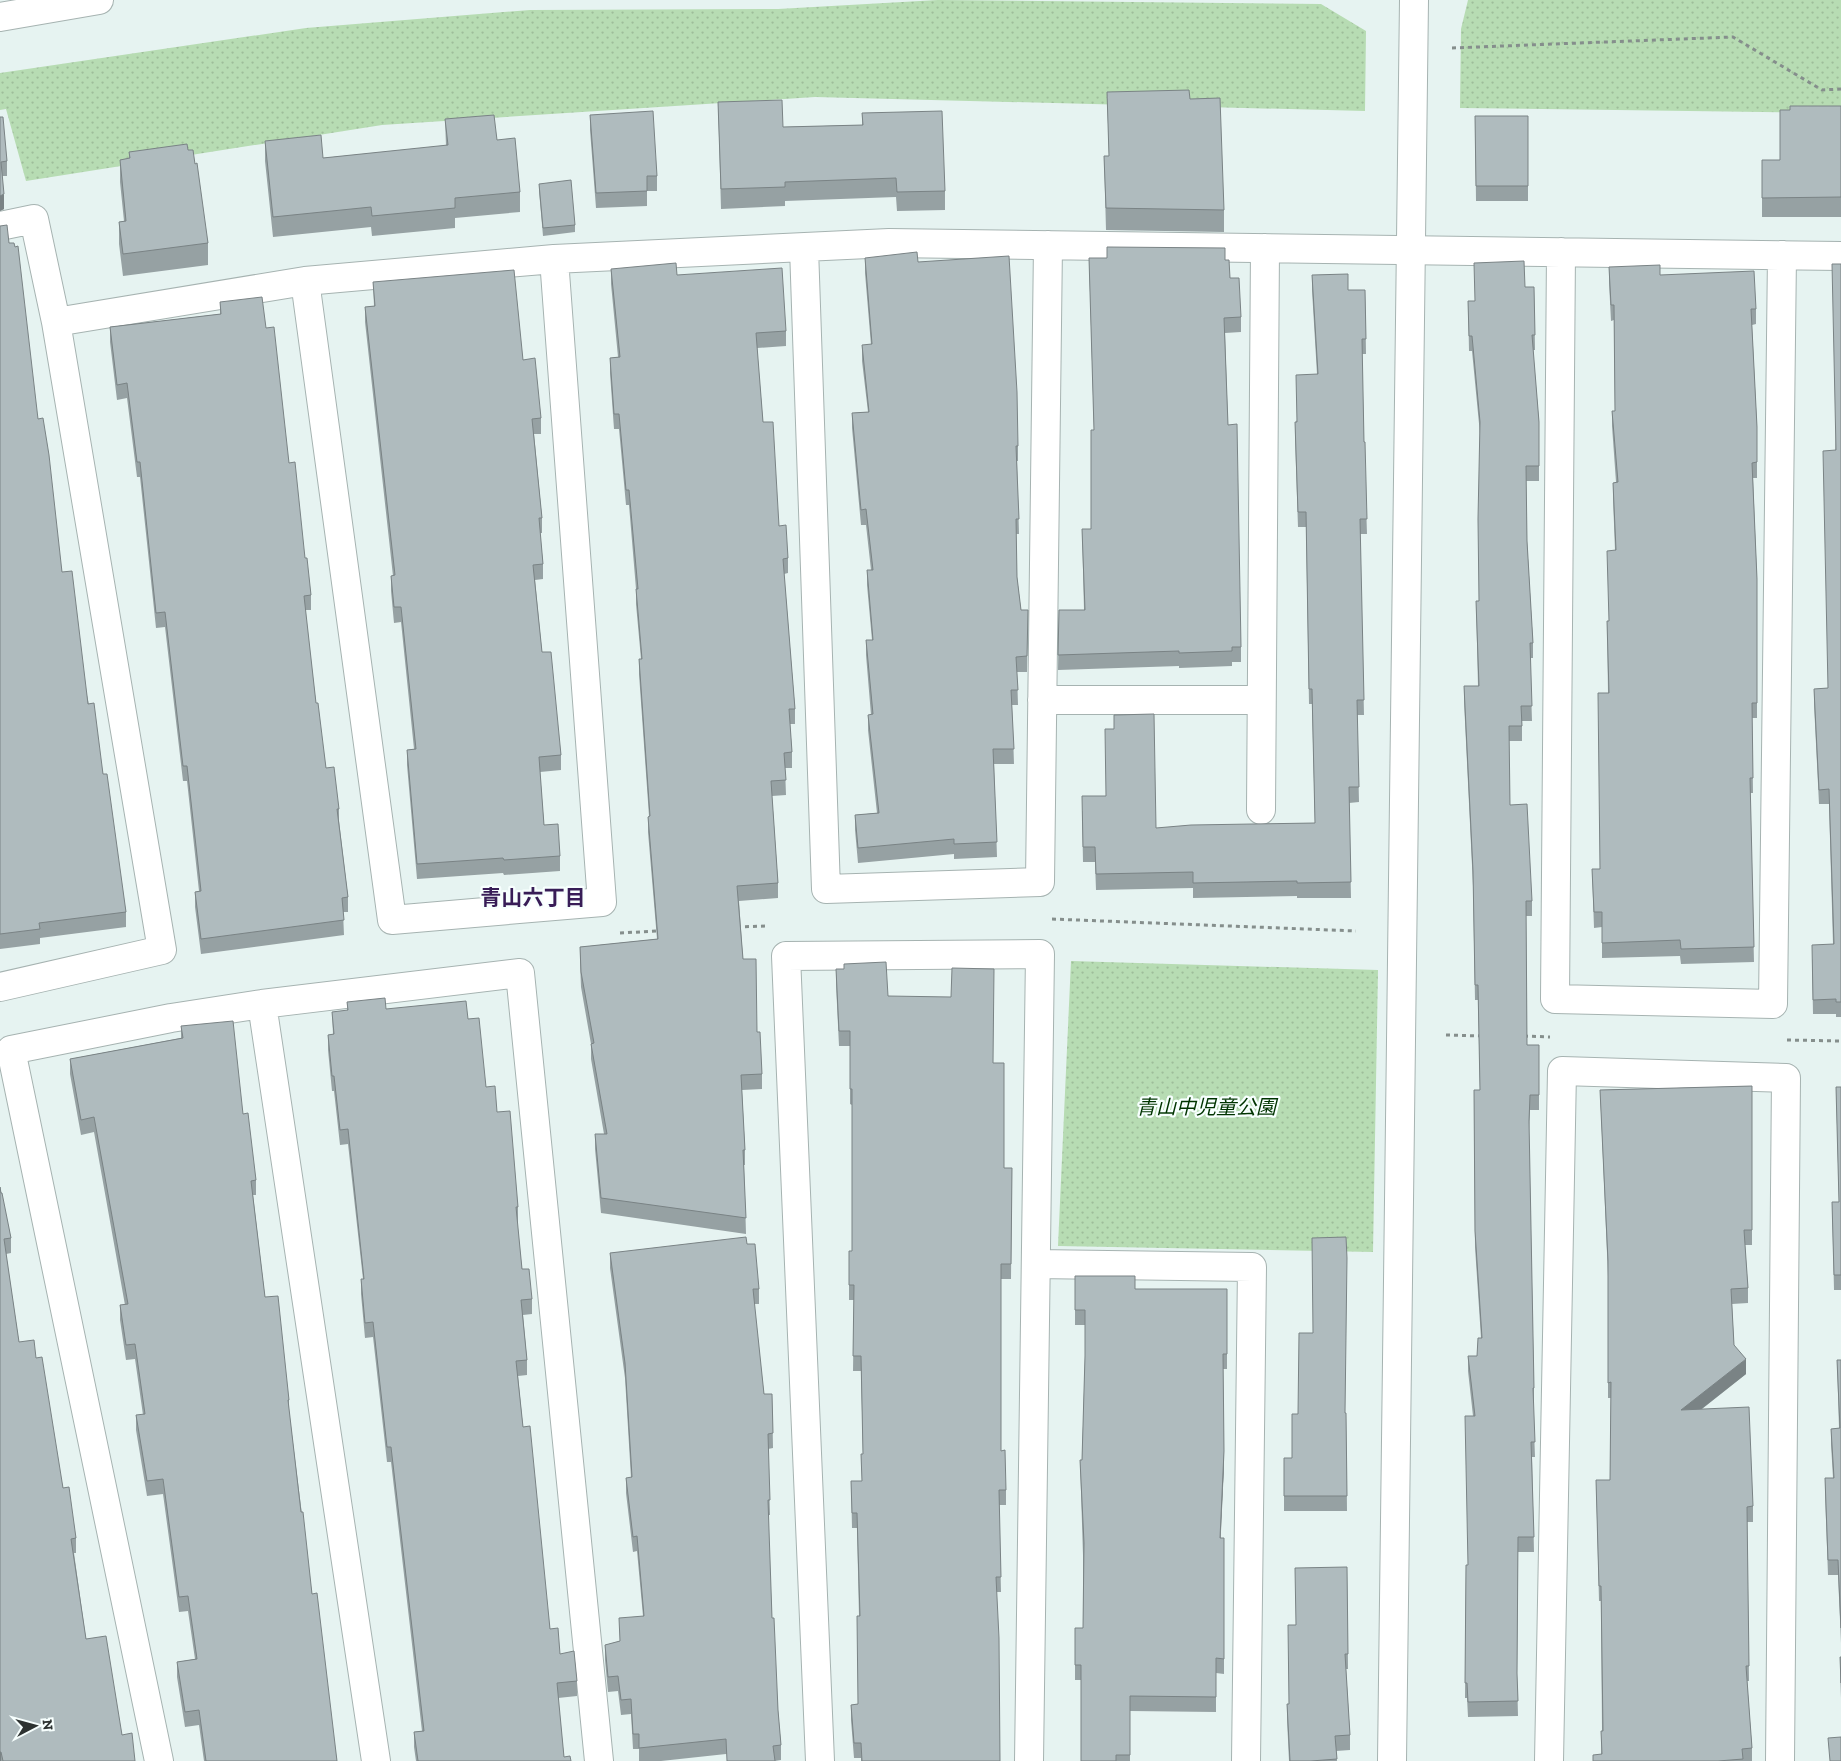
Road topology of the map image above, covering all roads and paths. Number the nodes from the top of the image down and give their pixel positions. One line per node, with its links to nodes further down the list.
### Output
1 (99, 0): 3 (street)
2 (1414, 0): 10 (street)
3 (0, 17)
4 (1452, 48): 5 (path)
5 (1841, 89)
6 (0, 226): 16 (street)
7 (1048, 245): 8 (street); 9 (street); 17 (street)
8 (804, 248): 14 (street); 17 (street)
9 (1265, 248): 10 (street); 18 (street)
10 (1411, 250): 11 (street); 35 (street)
11 (1561, 252): 12 (street); 12 (street)
12 (1782, 255): 13 (street)
13 (1841, 256)
14 (554, 259): 15 (street); 15 (street)
15 (305, 281): 16 (street)
16 (56, 322): 26 (street)
17 (1042, 700): 18 (street)
18 (1261, 700): 19 (street)
19 (1261, 810)
20 (1050, 919): 24 (path)
21 (774, 926): 22 (path)
22 (736, 927)
23 (660, 931): 25 (path)
24 (1356, 931)
25 (612, 933)
26 (0, 987)
27 (262, 1004): 29 (street); 30 (street); 31 (street)
28 (1036, 1264): 32 (street); 33 (street); 34 (street)
29 (159, 1761)
30 (376, 1761)
31 (598, 1761)
32 (820, 1761)
33 (1029, 1761)
34 (1246, 1761)
35 (1392, 1761)
36 (1549, 1761): 37 (street)
37 (1780, 1761)

